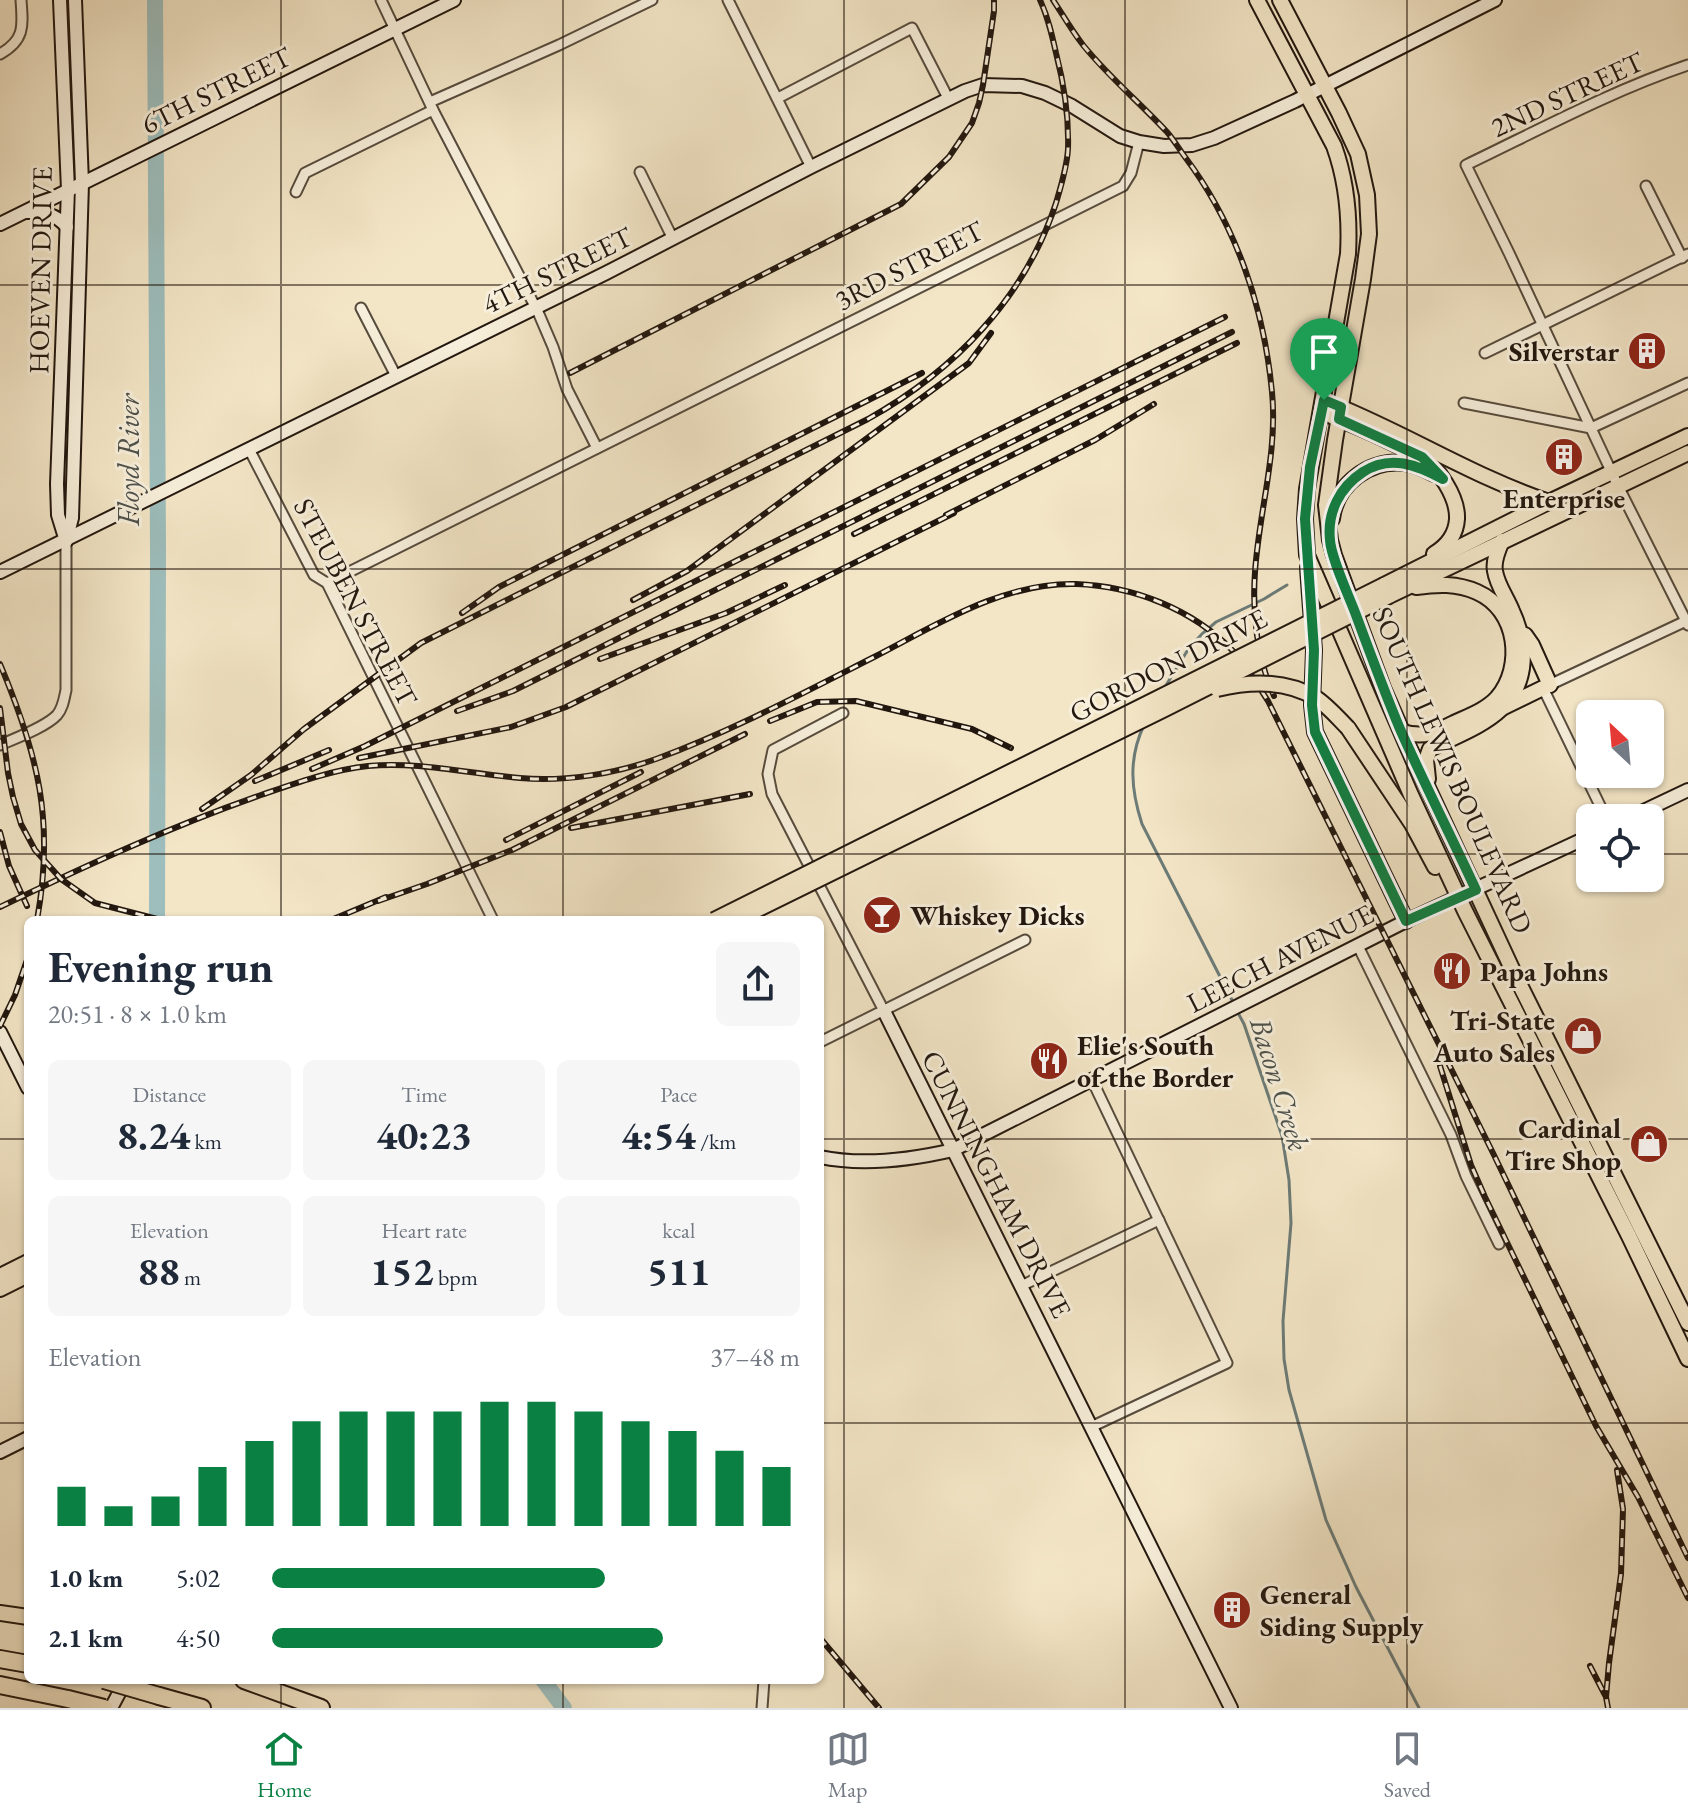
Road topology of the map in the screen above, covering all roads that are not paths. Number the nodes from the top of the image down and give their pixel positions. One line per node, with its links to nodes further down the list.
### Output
1 (21, 0): 12 (street)
2 (60, 0): 24 (main road, HOEVEN DRIVE)
3 (75, 0): 22 (main road, HOEVEN DRIVE)
4 (381, 0): 11 (street)
5 (454, 0): 11 (main road, 6TH STREET)
6 (652, 0): 18 (street)
7 (728, 0): 16 (street)
8 (1257, 0): 15 (main road, SOUTH LEWIS BOULEVARD)
9 (1280, 0): 14 (main road, SOUTH LEWIS BOULEVARD)
10 (1495, 0): 14 (main road)
11 (396, 29): 18 (street); 22 (main road, 6TH STREET)
12 (0, 54)
13 (1688, 65): 33 (street, 2ND STREET)
14 (1325, 86): 15 (main road); 39 (main road, SOUTH LEWIS BOULEVARD)
15 (1306, 95): 19 (main road); 38 (main road, SOUTH LEWIS BOULEVARD)
16 (778, 98): 17 (street); 20 (street)
17 (948, 98): 19 (main road, 4TH STREET); 20 (main road, 4TH STREET)
18 (431, 106): 25 (street); 31 (street)
19 (1139, 142): 42 (street, 3RD STREET)
20 (811, 167): 29 (main road, 4TH STREET)
21 (640, 172): 29 (street)
22 (82, 183): 24 (main road, 6TH STREET); 49 (main road, HOEVEN DRIVE)
23 (1646, 186): 30 (street)
24 (68, 190): 26 (main road, 6TH STREET); 28 (main road, HOEVEN DRIVE)
25 (296, 192)
26 (24, 212): 27 (main road, 6TH STREET); 28 (main road)
27 (0, 224)
28 (67, 227): 49 (main road, HOEVEN DRIVE)
29 (673, 239): 31 (main road, 4TH STREET)
30 (1685, 256): 33 (street)
31 (536, 307): 35 (main road, 4TH STREET); 42 (street)
32 (361, 308): 35 (street)
33 (1543, 326): 34 (street); 40 (street)
34 (1485, 353)
35 (396, 376): 43 (main road, 4TH STREET)
36 (1688, 383): 40 (street)
37 (1464, 403): 40 (street)
38 (1323, 407): 39 (main road); 51 (main road, SOUTH LEWIS BOULEVARD)
39 (1340, 413): 45 (main road); 47 (main road); 48 (main road, SOUTH LEWIS BOULEVARD)
40 (1591, 428): 46 (street)
41 (1688, 436): 46 (main road, GORDON DRIVE)
42 (597, 448): 53 (street, 3RD STREET)
43 (249, 449): 49 (main road, 4TH STREET); 53 (street, STEUBEN STREET)
44 (1688, 453): 46 (main road, GORDON DRIVE)
45 (1443, 479): 48 (main road); 54 (main road)
46 (1615, 479): 47 (main road, GORDON DRIVE); 50 (main road, GORDON DRIVE); 55 (street)
47 (1549, 502): 54 (main road, GORDON DRIVE)
48 (1330, 540): 61 (main road, SOUTH LEWIS BOULEVARD)
49 (66, 541): 52 (main road, 4TH STREET); 63 (street, HOEVEN DRIVE)
50 (1502, 541): 54 (main road, GORDON DRIVE); 56 (main road)
51 (1307, 555): 62 (main road, SOUTH LEWIS BOULEVARD); 75 (main road)
52 (0, 572)
53 (327, 583): 72 (street, STEUBEN STREET)
54 (1391, 589): 58 (main road, GORDON DRIVE, bridge); 61 (main road); 73 (main road, GORDON DRIVE, bridge)
55 (1687, 622): 57 (street)
56 (1520, 629): 57 (main road); 59 (main road)
57 (1546, 686): 59 (main road); 67 (street)
58 (1165, 709): 71 (main road, bridge); 74 (main road, GORDON DRIVE, bridge)
59 (1500, 709): 64 (main road)
60 (843, 713): 78 (street, CUNNINGHAM DRIVE)
61 (1405, 739): 62 (main road); 64 (main road); 66 (main road, SOUTH LEWIS BOULEVARD)
62 (1389, 743): 71 (main road, SOUTH LEWIS BOULEVARD)
63 (0, 745)
64 (1430, 749): 66 (main road)
65 (1688, 790): 68 (main road)
66 (1433, 799): 70 (main road, SOUTH LEWIS BOULEVARD)
67 (1600, 804)
68 (1658, 804)
69 (1576, 843): 70 (main road, LEECH AVENUE)
70 (1476, 890): 71 (main road, LEECH AVENUE); 92 (main road, SOUTH LEWIS BOULEVARD)
71 (1458, 898): 75 (main road, LEECH AVENUE); 93 (main road, SOUTH LEWIS BOULEVARD)
72 (491, 916)
73 (722, 916)
74 (744, 916)
75 (1406, 921): 77 (main road, LEECH AVENUE)
76 (1025, 940): 78 (street)
77 (1358, 946): 82 (main road, LEECH AVENUE); 86 (street)
78 (884, 1011): 80 (street); 83 (main road, CUNNINGHAM DRIVE)
79 (0, 1032): 81 (main road)
80 (824, 1040)
81 (24, 1080)
82 (1092, 1080): 83 (main road, LEECH AVENUE); 85 (street)
83 (953, 1150): 84 (main road, LEECH AVENUE); 90 (main road, CUNNINGHAM DRIVE)
84 (824, 1158)
85 (1159, 1220): 90 (street); 94 (street)
86 (1499, 1244)
87 (24, 1264): 88 (main road)
88 (0, 1276)
89 (24, 1277): 91 (main road)
90 (1021, 1286): 94 (main road, CUNNINGHAM DRIVE)
91 (0, 1289)
92 (1688, 1323)
93 (1688, 1359)
94 (1091, 1427): 113 (main road, CUNNINGHAM DRIVE)
95 (24, 1440): 96 (main road)
96 (0, 1452)
97 (0, 1613): 98 (main road)
98 (24, 1616)
99 (0, 1659): 100 (highway)
100 (24, 1663)
101 (103, 1684): 107 (main road)
102 (118, 1684): 110 (highway, bridge)
103 (124, 1684): 109 (main road)
104 (255, 1684): 111 (highway)
105 (764, 1684): 112 (street)
106 (0, 1685): 108 (highway, bridge)
107 (92, 1708)
108 (104, 1708)
109 (111, 1708)
110 (202, 1708)
111 (321, 1708)
112 (762, 1708)
113 (1231, 1708)

